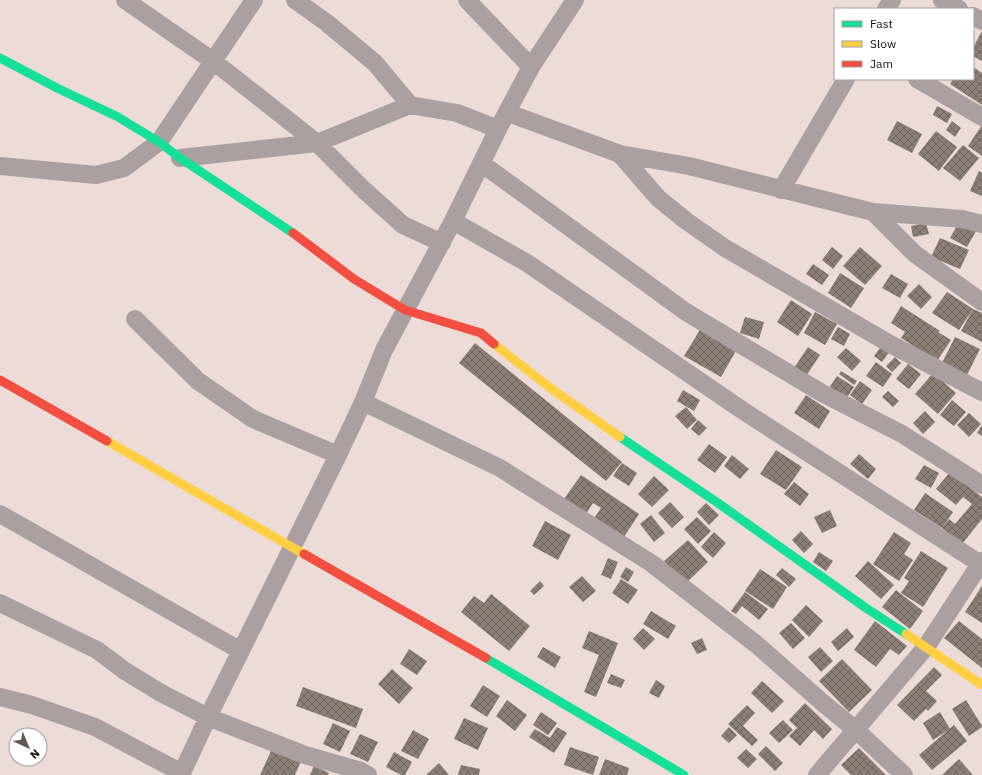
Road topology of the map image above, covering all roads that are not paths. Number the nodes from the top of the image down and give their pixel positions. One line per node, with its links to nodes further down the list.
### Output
1 (125, 0): 9 (street)
2 (254, 0): 9 (street)
3 (295, 0): 13 (street)
4 (467, 0): 10 (street)
5 (575, 0): 10 (street)
6 (942, 0): 7 (street)
7 (957, 8)
8 (0, 58): 17 (street)
9 (213, 61): 17 (street); 18 (street)
10 (531, 67): 14 (street)
11 (845, 80): 23 (street)
12 (919, 80): 15 (street)
13 (410, 105): 16 (street); 18 (street)
14 (508, 112): 16 (street); 19 (street)
15 (982, 117)
16 (498, 128): 21 (street)
17 (160, 142): 20 (street); 22 (street)
18 (317, 143): 20 (street); 27 (street)
19 (620, 154): 23 (street); 32 (street)
20 (180, 158): 29 (street)
21 (481, 163): 25 (street); 35 (street)
22 (0, 166)
23 (781, 190): 24 (street)
24 (873, 212): 26 (street); 28 (street)
25 (453, 221): 27 (street); 38 (street)
26 (982, 224)
27 (442, 243): 29 (street)
28 (982, 302)
29 (405, 310): 33 (street); 40 (street)
30 (135, 318): 34 (street)
31 (0, 380): 37 (street)
32 (982, 392)
33 (363, 402): 34 (street); 45 (street)
34 (338, 454): 37 (street)
35 (982, 484)
36 (0, 514): 41 (street)
37 (292, 548): 41 (street); 48 (street)
38 (982, 564): 40 (street)
39 (0, 603): 44 (street)
40 (926, 647): 42 (street); 45 (street)
41 (241, 650): 44 (street)
42 (982, 686)
43 (0, 697): 46 (street)
44 (208, 717): 46 (street); 47 (street)
45 (856, 730): 49 (street); 50 (street)
46 (182, 774)
47 (368, 775)
48 (684, 775)
49 (817, 775)
50 (904, 775)

